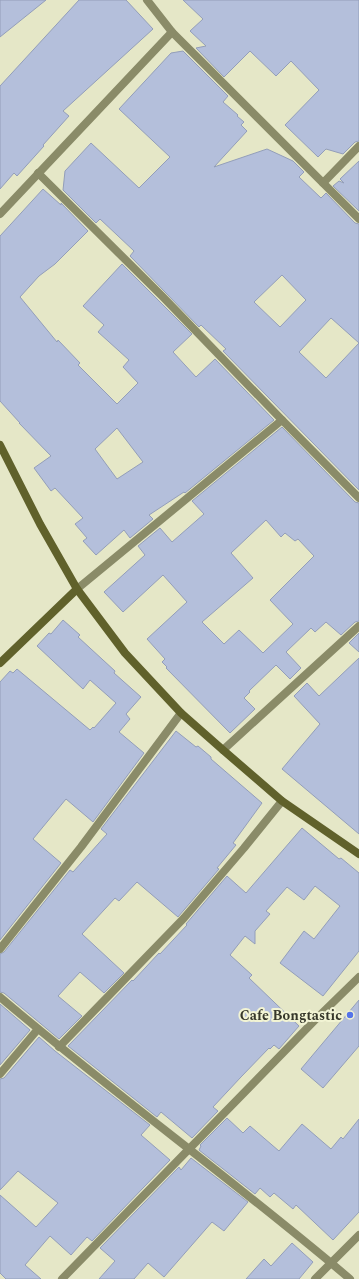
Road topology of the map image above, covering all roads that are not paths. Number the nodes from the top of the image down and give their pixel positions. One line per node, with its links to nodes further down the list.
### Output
1 (147, 0): 2 (street)
2 (172, 32): 4 (street); 5 (street)
3 (359, 146): 5 (street)
4 (38, 173): 6 (street); 8 (street)
5 (323, 183): 7 (street)
6 (0, 214)
7 (359, 219)
8 (282, 420): 10 (street); 11 (street)
9 (0, 445): 11 (street)
10 (359, 498)
11 (78, 589): 13 (street); 14 (street)
12 (359, 626): 15 (street)
13 (0, 663)
14 (181, 713): 15 (street); 18 (street)
15 (223, 750): 16 (street)
16 (282, 801): 17 (street); 22 (street)
17 (359, 854)
18 (0, 950)
19 (359, 977): 24 (street)
20 (0, 997): 21 (street)
21 (38, 1029): 22 (street); 23 (street)
22 (59, 1047): 24 (street)
23 (0, 1074)
24 (189, 1149): 26 (street); 27 (street)
25 (359, 1235): 26 (street)
26 (331, 1263): 28 (street); 29 (street)
27 (62, 1279)
28 (315, 1279)
29 (350, 1279)

